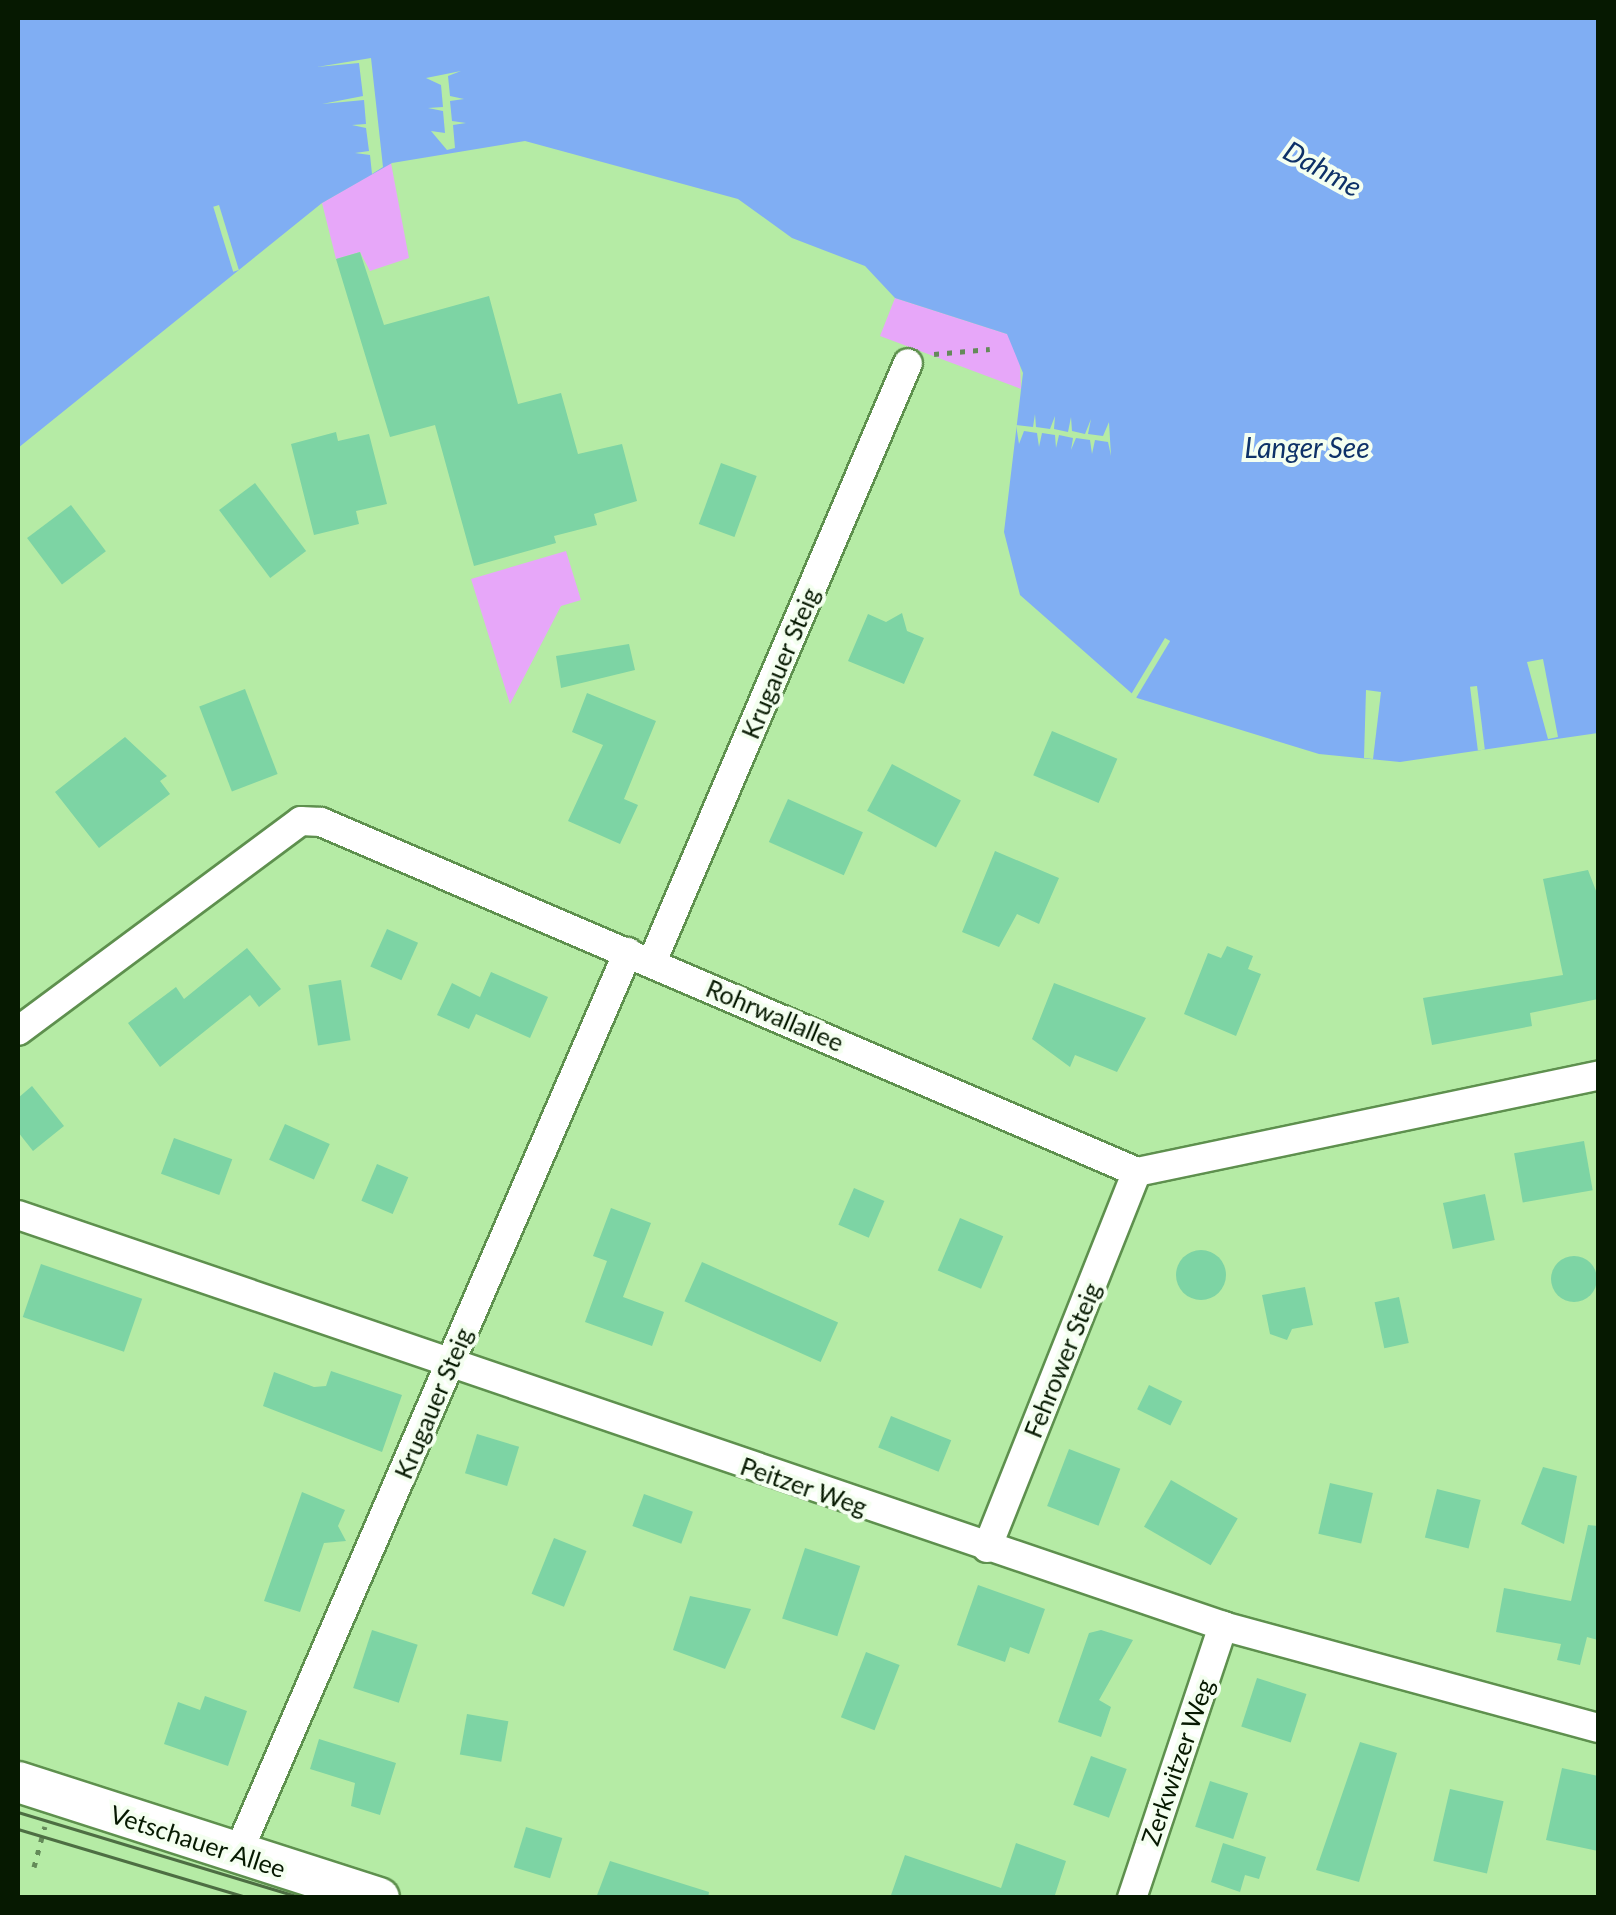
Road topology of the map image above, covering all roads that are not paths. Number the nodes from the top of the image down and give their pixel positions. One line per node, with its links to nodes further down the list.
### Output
1 (908, 363): 2 (street, Krugauer Steig)
2 (640, 957): 3 (street, Rohrwallallee); 5 (street, Rohrwallallee); 7 (street, Krugauer Steig)
3 (18, 1032)
4 (1598, 1076): 5 (street)
5 (1137, 1172): 8 (street, Fehrower Steig)
6 (18, 1215): 7 (street, Peitzer Weg)
7 (448, 1366): 8 (street, Peitzer Weg); 12 (street, Krugauer Steig)
8 (986, 1548): 9 (street, Peitzer Weg)
9 (1223, 1626): 10 (street, Peitzer Weg); 14 (street, Zerkwitzer Weg)
10 (1598, 1728)
11 (18, 1782): 12 (street, Vetschauer Allee)
12 (238, 1855): 13 (street, Vetschauer Allee)
13 (379, 1898)
14 (1132, 1898)

